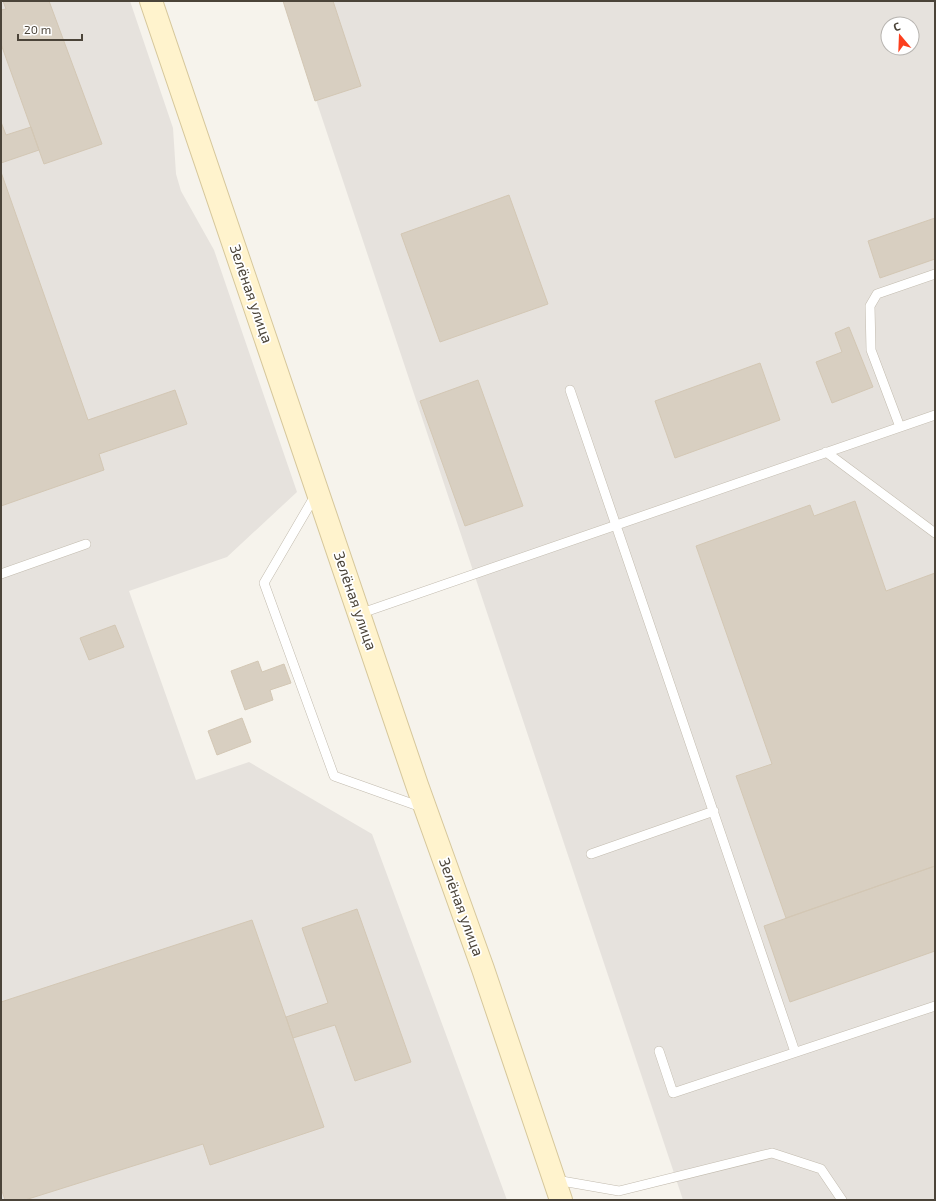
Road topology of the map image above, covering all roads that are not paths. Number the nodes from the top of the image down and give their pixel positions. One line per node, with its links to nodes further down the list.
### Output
1 (151, 1): 7 (street, Зелёная улица)
2 (935, 274): 5 (lane)
3 (570, 390): 8 (lane)
4 (935, 415): 5 (lane)
5 (900, 427): 6 (lane)
6 (826, 452): 8 (lane); 9 (lane)
7 (318, 491): 12 (street, Зелёная улица); 13 (lane)
8 (616, 525): 12 (lane); 14 (lane)
9 (935, 534)
10 (86, 544): 11 (lane)
11 (1, 574)
12 (359, 614): 13 (street, Зелёная улица)
13 (425, 808): 19 (street, Зелёная улица)
14 (714, 811): 15 (lane); 18 (lane)
15 (591, 854)
16 (935, 1006): 18 (lane)
17 (659, 1052): 18 (lane)
18 (795, 1052)
19 (558, 1190): 20 (lane)
20 (842, 1200)

